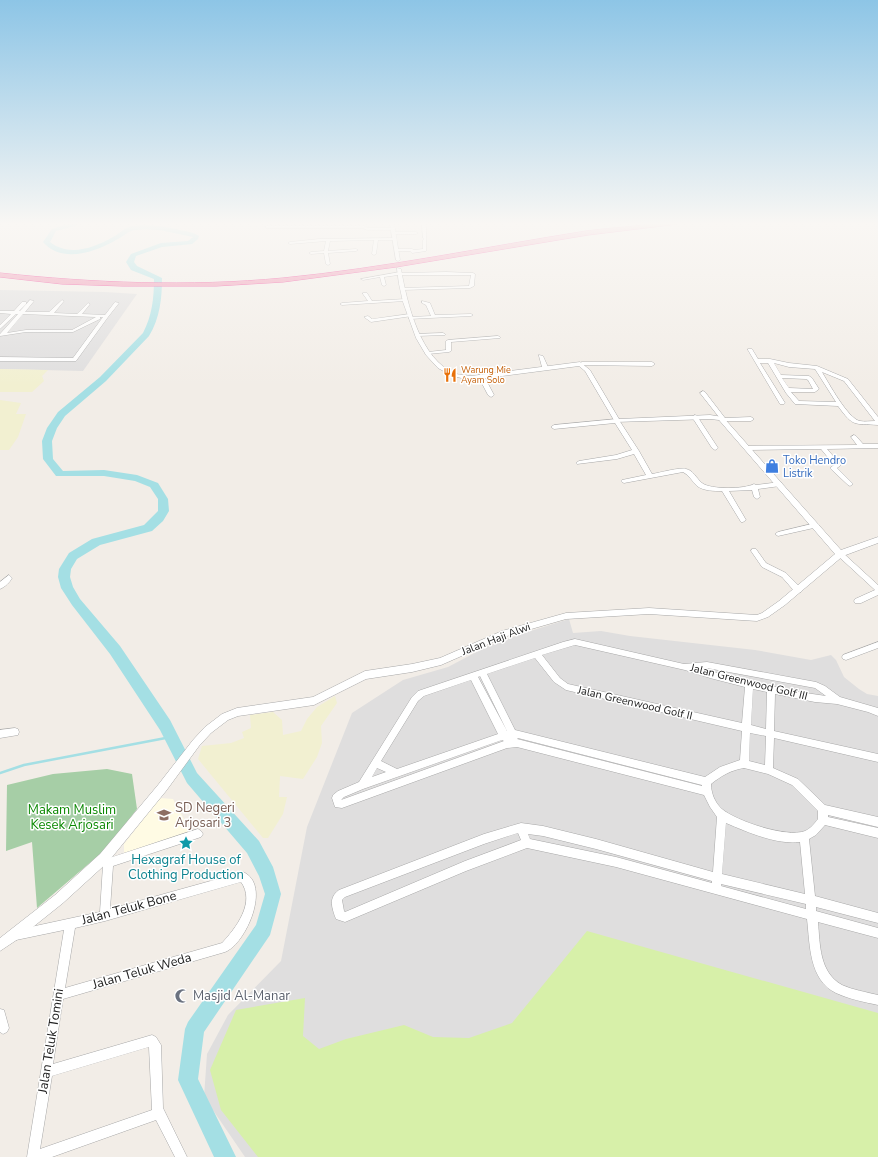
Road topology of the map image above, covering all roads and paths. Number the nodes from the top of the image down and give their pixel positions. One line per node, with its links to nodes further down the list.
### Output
1 (27, 278): 10 (highway)
2 (62, 278): 10 (highway)
3 (264, 278): 11 (highway)
4 (300, 278): 11 (highway)
5 (369, 278): 9 (street)
6 (382, 278): 12 (street)
7 (401, 278): 13 (street)
8 (472, 278): 13 (street)
9 (363, 279)
10 (124, 283): 11 (highway)
11 (191, 283)
12 (384, 284)
13 (402, 288): 15 (street)
14 (365, 294): 19 (street)
15 (404, 300): 19 (street); 31 (street)
16 (24, 302): 25 (street)
17 (32, 302): 26 (street)
18 (62, 302): 27 (street)
19 (371, 302): 22 (street)
20 (424, 302): 32 (street)
21 (117, 303): 33 (street)
22 (344, 303)
23 (88, 304): 28 (street)
24 (0, 312): 25 (street)
25 (12, 314): 26 (street); 30 (street); 35 (street)
26 (21, 314): 27 (street); 33 (street); 38 (street)
27 (50, 314): 28 (street)
28 (78, 315): 33 (street)
29 (472, 315): 32 (street)
30 (0, 316)
31 (410, 316): 32 (street); 34 (street); 37 (street)
32 (433, 316)
33 (103, 317): 38 (street); 43 (street)
34 (366, 317)
35 (0, 328)
36 (443, 334): 37 (street)
37 (417, 335): 41 (street)
38 (1, 336)
39 (498, 337): 41 (street)
40 (750, 350): 46 (street)
41 (428, 354): 52 (street)
42 (0, 355): 43 (street)
43 (77, 356): 45 (street)
44 (541, 356): 50 (street)
45 (0, 359)
46 (757, 361): 47 (street); 56 (street)
47 (770, 361): 51 (street); 53 (street)
48 (582, 364): 49 (street); 50 (street); 63 (street)
49 (652, 364)
50 (545, 367): 52 (street)
51 (817, 368): 59 (street); 64 (street)
52 (481, 376): 57 (street)
53 (779, 376): 54 (street); 54 (street)
54 (789, 391): 56 (street); 59 (street)
55 (703, 393): 61 (street)
56 (777, 393): 58 (street)
57 (492, 395)
58 (782, 403)
59 (839, 404): 64 (street)
60 (695, 417): 61 (street); 63 (street); 70 (street)
61 (723, 419): 62 (street); 71 (street)
62 (752, 419)
63 (617, 421): 65 (street); 72 (street)
64 (878, 422)
65 (554, 427)
66 (854, 437): 68 (street)
67 (822, 446): 68 (street); 71 (street); 77 (street)
68 (861, 446): 69 (street)
69 (878, 446)
70 (714, 448)
71 (748, 448): 76 (street)
72 (636, 451): 73 (street); 74 (street)
73 (578, 463)
74 (650, 476): 75 (street); 79 (street)
75 (624, 481)
76 (780, 484): 78 (street); 82 (street)
77 (850, 484)
78 (754, 486): 79 (street); 80 (street)
79 (724, 489): 81 (street)
80 (757, 497)
81 (743, 520)
82 (816, 525): 83 (street); 86 (street)
83 (778, 534)
84 (878, 540): 86 (street)
85 (754, 551): 90 (street)
86 (840, 554): 89 (street); 90 (street, Jalan Haji Alwi)
87 (9, 578): 88 (street)
88 (0, 586)
89 (878, 588)
90 (798, 590): 126 (street, Jalan Haji Alwi)
91 (878, 592): 92 (street)
92 (858, 601)
93 (878, 645): 95 (street)
94 (537, 654): 96 (street); 97 (street); 103 (street, Jalan Greenwood Golf II)
95 (846, 657)
96 (684, 667): 99 (street, Jalan Greenwood Golf III); 101 (street)
97 (482, 673): 98 (street); 107 (street)
98 (473, 676): 107 (street); 110 (street)
99 (749, 684): 100 (street, Jalan Greenwood Golf III); 103 (street)
100 (771, 690): 101 (street, Jalan Greenwood Golf III); 106 (street)
101 (837, 700): 102 (street, Jalan Greenwood Golf III)
102 (878, 712)
103 (747, 729): 106 (street, Jalan Greenwood Golf II); 111 (street)
104 (15, 732): 105 (street)
105 (0, 734)
106 (770, 734): 109 (street, Jalan Greenwood Golf II); 113 (street)
107 (507, 737): 108 (street); 112 (street); 116 (street); 116 (street)
108 (439, 758): 112 (street); 114 (street)
109 (878, 758)
110 (376, 763): 114 (street); 115 (street)
111 (744, 764): 113 (street); 116 (street)
112 (443, 767): 115 (street)
113 (769, 770): 117 (street)
114 (396, 773): 115 (street)
115 (362, 785)
116 (706, 787): 118 (street)
117 (823, 809): 119 (street); 120 (street)
118 (722, 814): 124 (street); 127 (street)
119 (823, 820): 122 (street); 124 (street)
120 (878, 822)
121 (521, 828): 125 (street); 125 (street); 127 (street)
122 (878, 833)
123 (198, 834): 126 (street)
124 (804, 836): 129 (street)
125 (527, 844): 128 (street)
126 (106, 861): 130 (street); 135 (street, Jalan Haji Alwi)
127 (716, 878): 128 (street); 129 (street)
128 (716, 890): 131 (street)
129 (810, 900): 131 (street); 132 (street)
130 (105, 916): 133 (street, Jalan Teluk Bone); 137 (street, Jalan Teluk Bone)
131 (811, 916): 134 (street); 139 (street)
132 (878, 918)
133 (70, 924): 135 (street, Jalan Teluk Bone); 138 (street, Jalan Teluk Tomini)
134 (878, 933)
135 (14, 935): 136 (street, Jalan Haji Alwi)
136 (0, 945)
137 (225, 947): 138 (street, Jalan Teluk Weda)
138 (59, 995): 142 (street, Jalan Teluk Tomini)
139 (878, 1000)
140 (0, 1014): 141 (street)
141 (3, 1028)
142 (46, 1072): 143 (street); 144 (street, Jalan Teluk Tomini)
143 (158, 1114): 144 (street); 145 (street)
144 (34, 1157)
145 (181, 1157)

